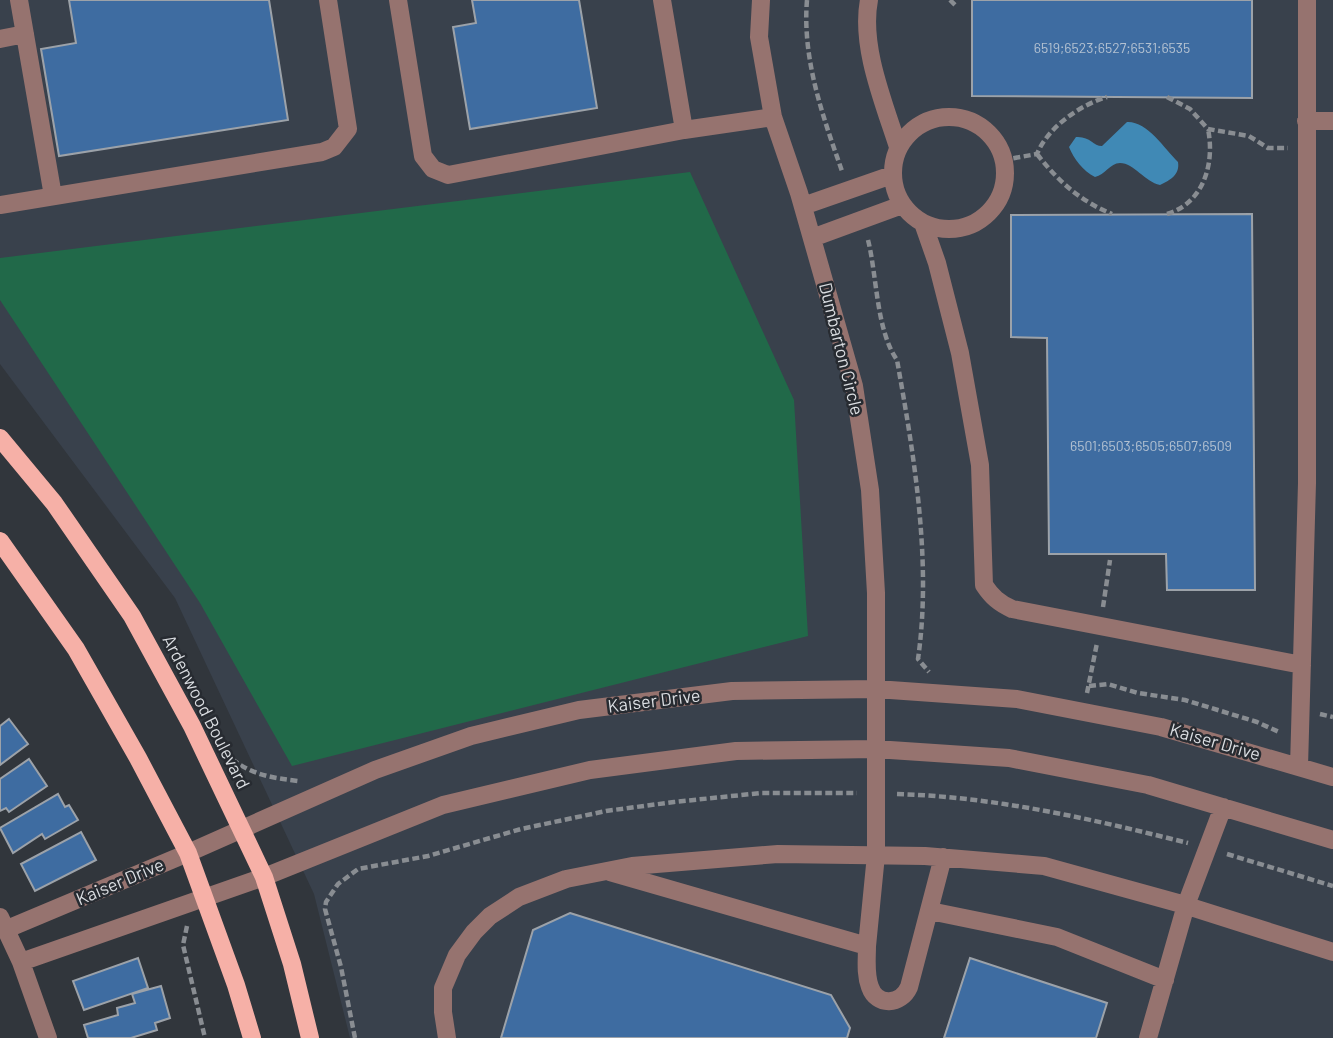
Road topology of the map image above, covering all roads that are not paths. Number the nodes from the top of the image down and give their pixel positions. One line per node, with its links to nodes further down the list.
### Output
1 (19, 0): 8 (street)
2 (328, 0): 16 (street)
3 (398, 0): 13 (street)
4 (662, 0): 13 (street)
5 (761, 0): 10 (street, Dumbarton Circle)
6 (869, 0): 14 (street)
7 (1307, 0): 11 (street)
8 (25, 34): 9 (street); 16 (street)
9 (0, 39)
10 (773, 117): 13 (street); 19 (street, Dumbarton Circle)
11 (1306, 121): 12 (street); 24 (street)
12 (1333, 121)
13 (684, 130)
14 (898, 147): 15 (street); 20 (street)
15 (892, 175): 18 (street); 19 (street)
16 (53, 196): 17 (street)
17 (0, 205)
18 (902, 205): 20 (street); 21 (street)
19 (803, 206): 21 (street, Dumbarton Circle)
20 (923, 223): 24 (street)
21 (812, 238): 25 (street, Dumbarton Circle)
22 (0, 438): 30 (main road, Ardenwood Boulevard)
23 (0, 541): 32 (main road)
24 (1302, 665): 27 (street)
25 (876, 689): 26 (street, Dumbarton Circle); 27 (street, Kaiser Drive); 30 (street, Kaiser Drive)
26 (874, 749): 29 (street); 33 (street, Dumbarton Circle); 36 (street)
27 (1299, 767): 28 (street, Kaiser Drive)
28 (1333, 777)
29 (1223, 807): 31 (street); 38 (street)
30 (241, 829): 32 (street, Kaiser Drive); 36 (main road, Ardenwood Boulevard)
31 (1333, 839)
32 (188, 853): 37 (main road); 40 (street, Kaiser Drive)
33 (876, 855): 34 (street); 35 (street); 41 (street, Dumbarton Circle)
34 (943, 857): 38 (street); 39 (street)
35 (607, 871): 41 (street); 48 (street)
36 (264, 877): 37 (street); 47 (main road, Ardenwood Boulevard)
37 (204, 898): 43 (street); 46 (main road)
38 (1186, 905): 42 (street); 44 (street)
39 (930, 911): 41 (street, Dumbarton Circle); 44 (street)
40 (4, 923): 43 (street)
41 (867, 946)
42 (1333, 952)
43 (21, 962): 45 (street)
44 (1165, 980): 49 (street)
45 (48, 1038)
46 (252, 1038)
47 (310, 1038)
48 (447, 1038)
49 (1148, 1038)

